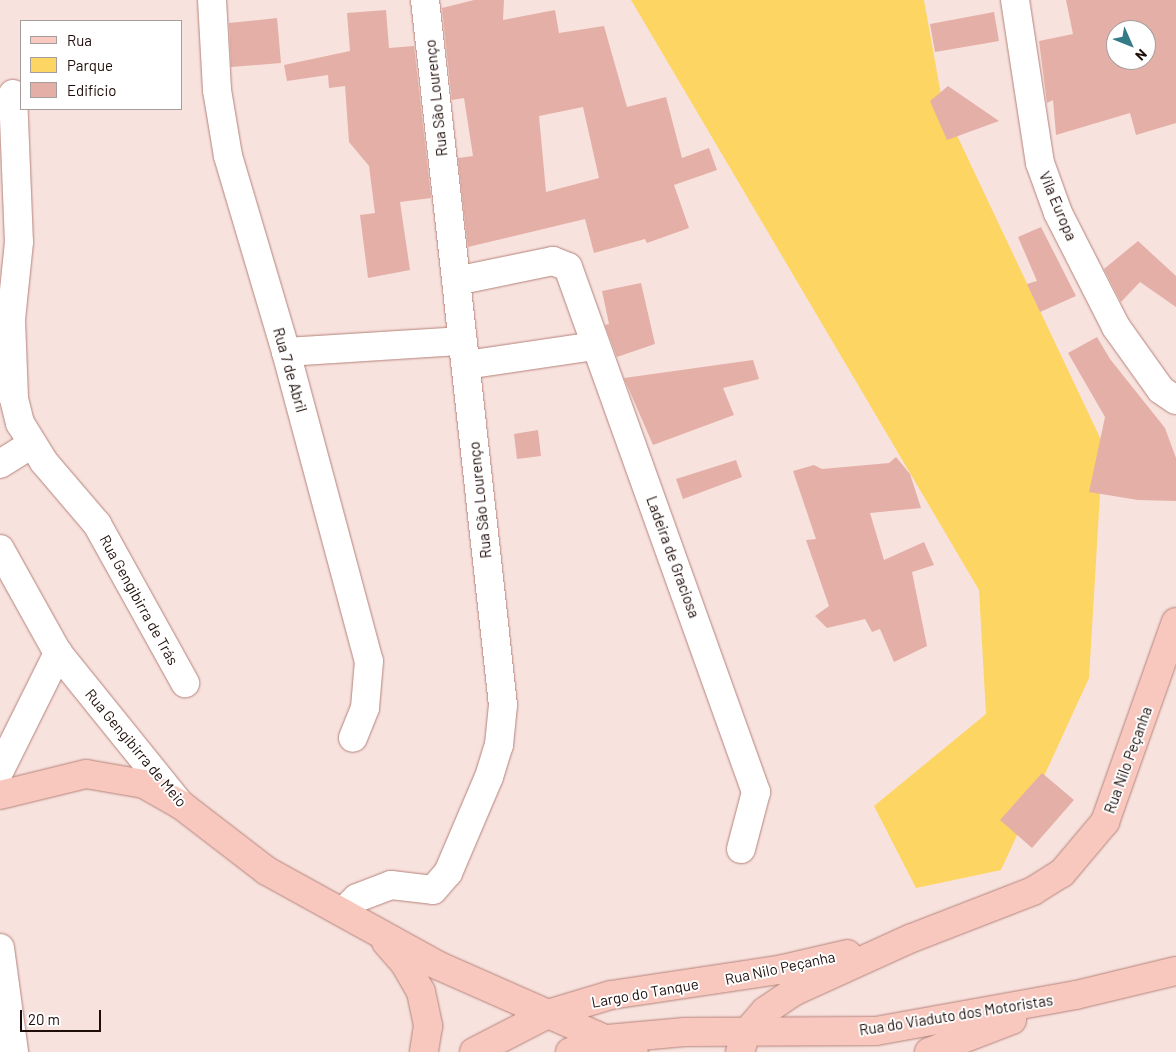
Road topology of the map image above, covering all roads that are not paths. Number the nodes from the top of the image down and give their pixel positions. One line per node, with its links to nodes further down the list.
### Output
1 (212, 0): 7 (street, Rua 7 de Abril)
2 (425, 0): 5 (street, Rua São Lourenço)
3 (1015, 0): 9 (street, Vila Europa)
4 (13, 94): 11 (street, Rua Gengibirra de Trás)
5 (456, 280): 6 (street, Ladeira de Graciosa); 8 (street, Rua São Lourenço)
6 (595, 346): 8 (street); 21 (street, Ladeira de Graciosa)
7 (286, 352): 8 (street); 17 (street, Rua 7 de Abril)
8 (464, 353): 22 (street, Rua São Lourenço)
9 (1169, 395): 10 (street, Vila Europa)
10 (1176, 416)
11 (32, 444): 12 (street); 16 (street, Rua Gengibirra de Trás)
12 (0, 464)
13 (0, 549): 15 (street, Rua Gengibirra de Meio)
14 (1176, 622): 24 (main road, Rua Nilo Peçanha)
15 (58, 653): 18 (street); 20 (street, Rua Gengibirra de Meio)
16 (185, 683)
17 (353, 738)
18 (0, 770)
19 (0, 795): 20 (main road)
20 (181, 805): 22 (main road, Rua Gengibirra de Meio)
21 (741, 849)
22 (344, 911): 23 (main road, Rua Gengibirra de Meio)
23 (373, 928): 28 (main road, Rua Gengibirra de Meio); 30 (main road, Rua Gengibirra de Meio)
24 (912, 938): 27 (main road, Rua Nilo Peçanha); 33 (main road, Rua Nilo Peçanha)
25 (0, 948): 34 (street)
26 (1176, 971): 29 (main road, Rua do Viaduto dos Motoristas)
27 (706, 982): 31 (main road, Largo do Tanque)
28 (475, 984): 30 (main road); 31 (main road, Rua Gengibirra de Meio)
29 (1076, 995): 33 (main road, Rua do Viaduto dos Motoristas); 39 (main road, Rua do Viaduto dos Motoristas)
30 (427, 1011): 35 (main road, Rua Gengibirra de Meio)
31 (548, 1014): 32 (main road, Rua Gengibirra de Meio); 36 (main road, Largo do Tanque)
32 (607, 1039): 33 (main road); 37 (main road); 38 (main road, Rua Gengibirra de Meio)
33 (743, 1042)
34 (14, 1052)
35 (424, 1052)
36 (474, 1052)
37 (570, 1052)
38 (634, 1052)
39 (929, 1052)

